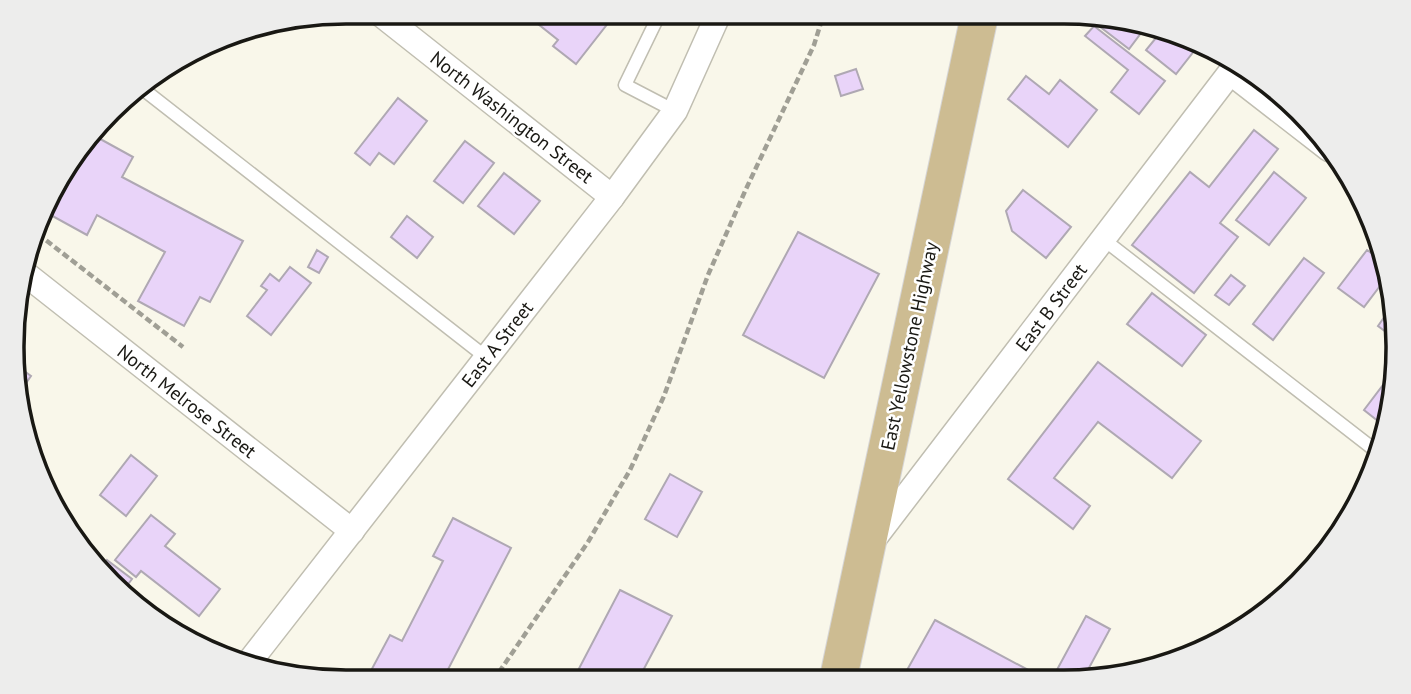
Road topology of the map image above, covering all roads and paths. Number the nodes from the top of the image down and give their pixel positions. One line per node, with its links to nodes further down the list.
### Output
1 (393, 24): 11 (street, North Washington Street)
2 (655, 24): 9 (lane)
3 (710, 24): 9 (street, East A Street)
4 (821, 24): 21 (path)
5 (979, 24): 19 (main road, East Yellowstone Highway)
6 (1231, 72): 13 (street, East B Street)
7 (1256, 88): 10 (street)
8 (148, 93): 16 (lane)
9 (675, 111): 11 (street, East A Street)
10 (1284, 111)
11 (612, 197): 16 (street, East A Street)
12 (44, 238): 15 (path)
13 (1103, 239): 17 (lane); 19 (street, East B Street)
14 (32, 279): 18 (street, North Melrose Street)
15 (183, 347)
16 (487, 358): 18 (street, East A Street)
17 (1370, 447)
18 (352, 531): 20 (street, East A Street)
19 (866, 549): 22 (main road, East Yellowstone Highway)
20 (254, 656)
21 (501, 670)
22 (840, 670)

